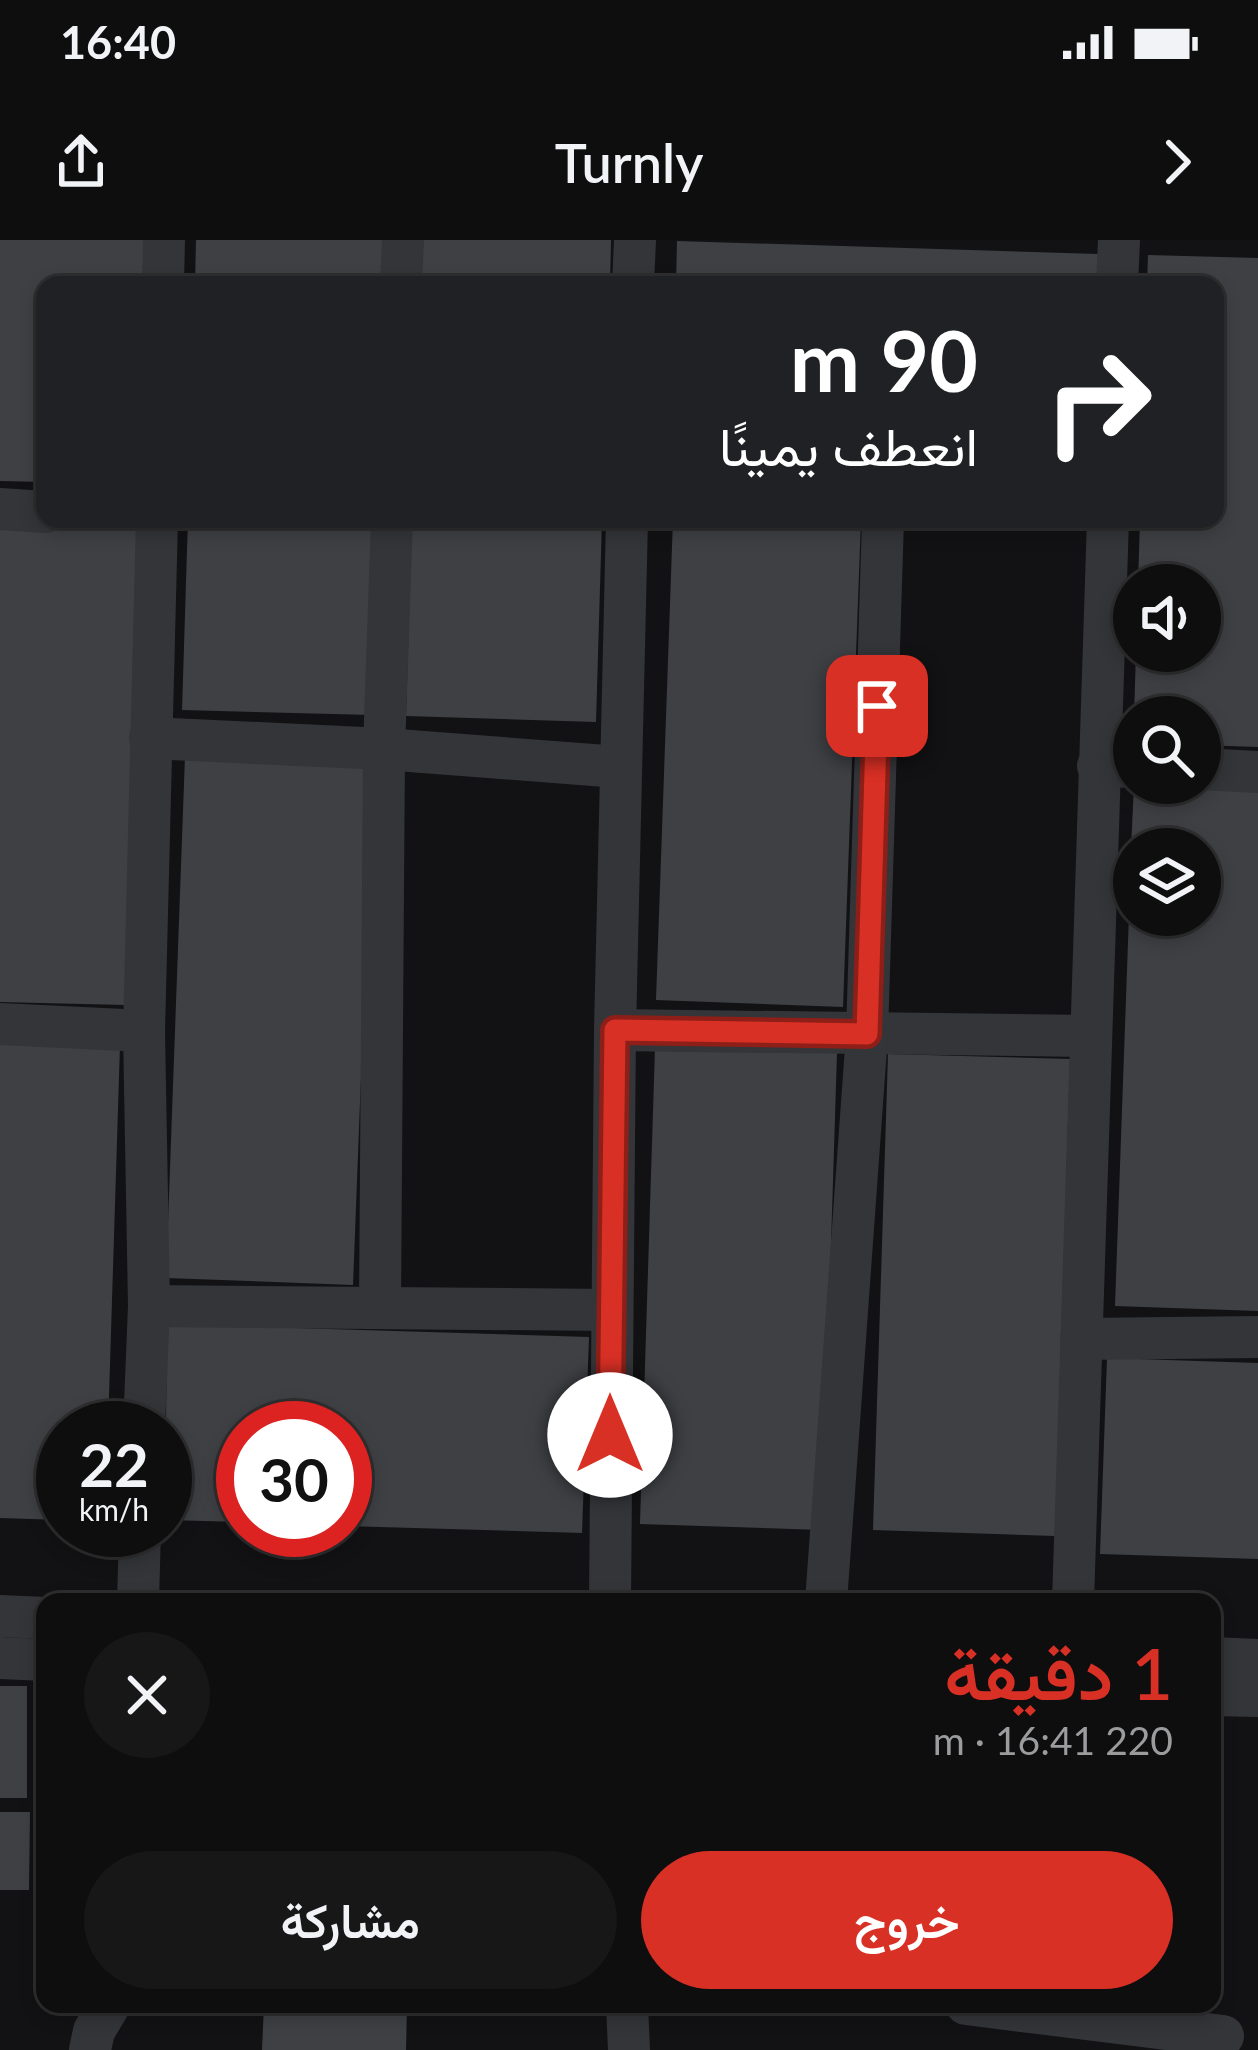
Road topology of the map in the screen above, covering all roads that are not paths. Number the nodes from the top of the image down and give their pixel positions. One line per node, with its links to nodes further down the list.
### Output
1 (164, 240): 5 (street)
2 (403, 240): 6 (street)
3 (635, 240): 7 (street)
4 (1119, 240): 8 (street)
5 (163, 276)
6 (401, 276)
7 (633, 276)
8 (1118, 276)
9 (0, 509): 10 (street)
10 (36, 511)
11 (157, 528): 17 (street)
12 (392, 528): 18 (street)
13 (627, 528): 19 (street)
14 (883, 528): 26 (street)
15 (1108, 528): 16 (street)
16 (1114, 696)
17 (150, 738): 18 (street); 25 (street)
18 (384, 749): 19 (street); 29 (street)
19 (620, 766): 24 (street)
20 (1221, 771): 21 (street)
21 (1258, 772)
22 (1113, 796): 27 (street)
23 (0, 1024): 25 (street)
24 (615, 1030): 26 (street); 30 (street)
25 (144, 1031): 28 (street)
26 (867, 1034): 27 (street); 37 (street)
27 (1089, 1036): 32 (street)
28 (149, 1306): 29 (street); 33 (street)
29 (380, 1306): 30 (street)
30 (611, 1310): 36 (street)
31 (1258, 1337): 32 (street)
32 (1081, 1339): 38 (street)
33 (145, 1401)
34 (139, 1557): 35 (street)
35 (138, 1593)
36 (610, 1593)
37 (827, 1593)
38 (1073, 1593)
39 (0, 1616): 40 (street)
40 (36, 1618)
41 (0, 1658): 43 (street)
42 (1221, 1658): 44 (street)
43 (36, 1660)
44 (1258, 1660)
45 (1221, 1695): 46 (street)
46 (1258, 1696)
47 (102, 2013): 51 (street)
48 (627, 2013): 52 (street)
49 (1031, 2013): 50 (street)
50 (1233, 2041)
51 (90, 2050)
52 (629, 2050)

